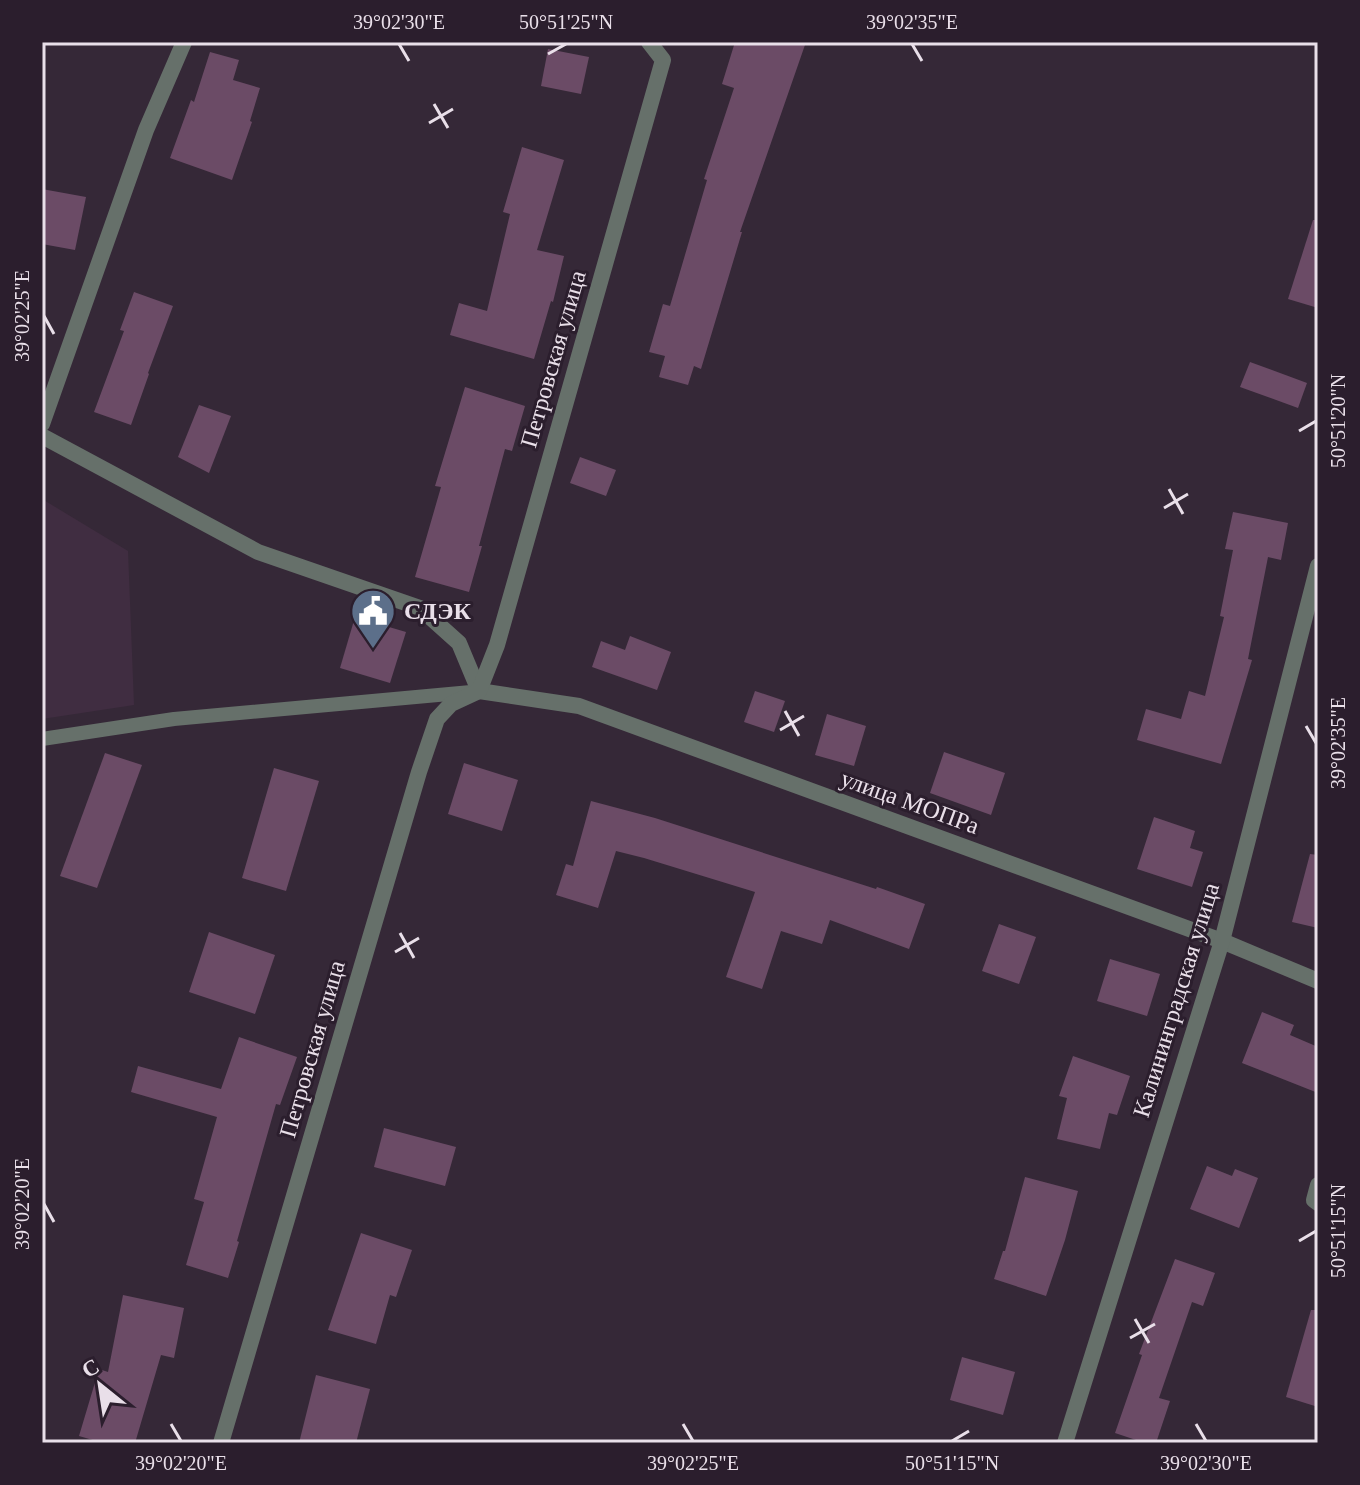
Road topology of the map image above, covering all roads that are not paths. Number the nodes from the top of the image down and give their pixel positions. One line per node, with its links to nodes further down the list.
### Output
1 (184, 42): 3 (street)
2 (649, 42): 6 (street, Петровская улица)
3 (42, 424)
4 (42, 436): 6 (street)
5 (1318, 566): 8 (street, Калининградская улица)
6 (479, 691): 7 (lane); 8 (street, улица МОПРа); 12 (street, Петровская улица)
7 (42, 739)
8 (1222, 941): 9 (street, улица МОПРа); 13 (street, Калининградская улица)
9 (1318, 981)
10 (1318, 1185): 11 (street)
11 (1318, 1203)
12 (221, 1443)
13 (1065, 1443)

